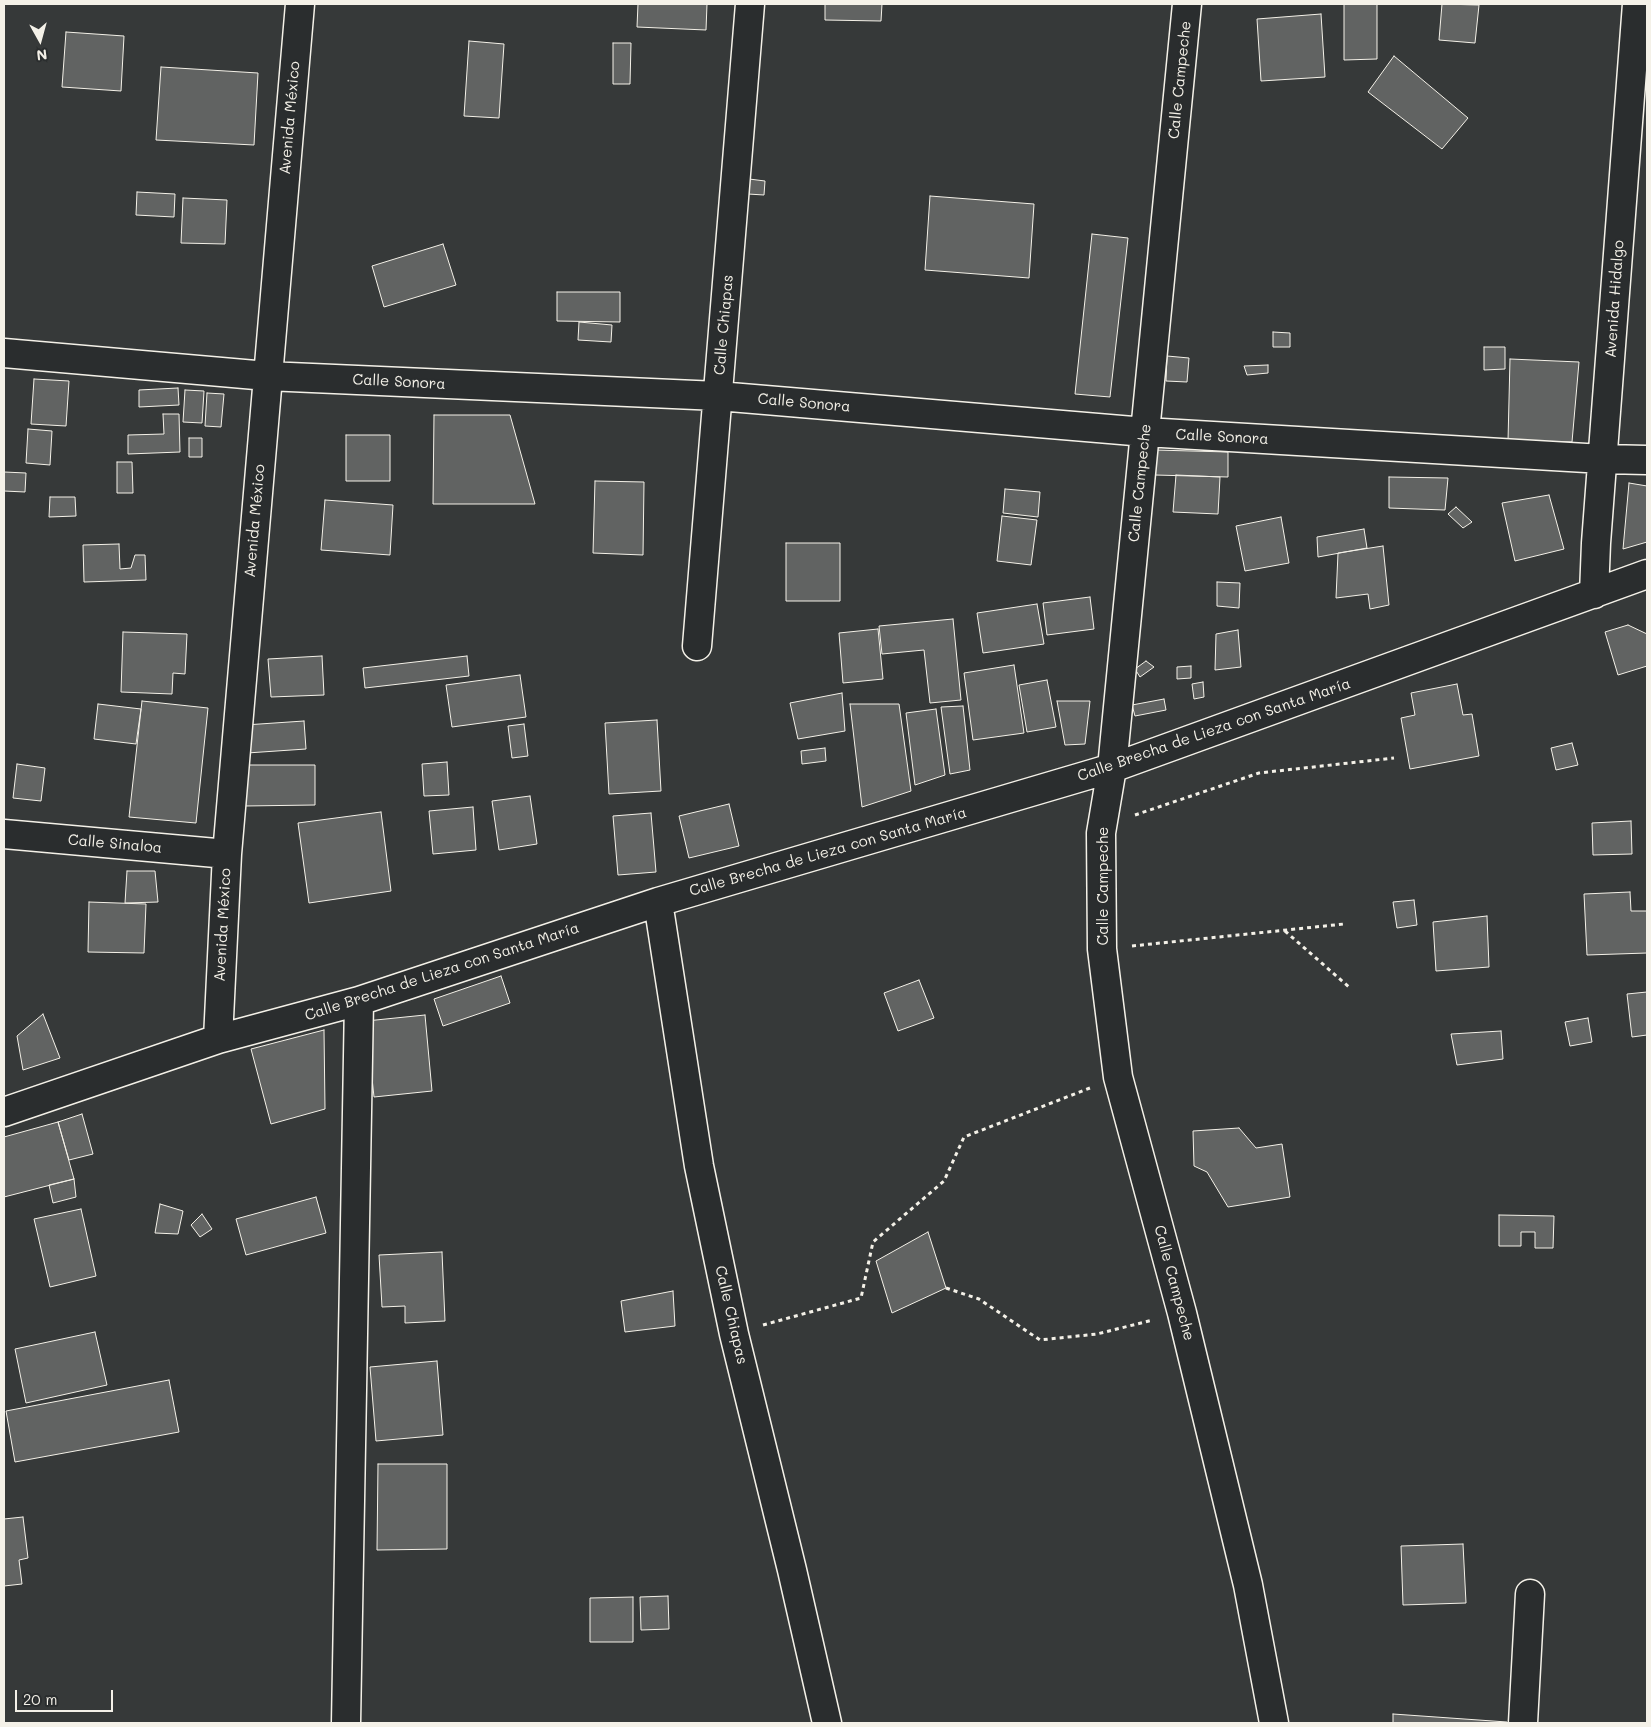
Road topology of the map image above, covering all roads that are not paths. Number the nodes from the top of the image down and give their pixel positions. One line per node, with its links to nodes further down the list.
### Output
1 (300, 4): 6 (street, Avenida México)
2 (750, 4): 7 (street, Calle Chiapas)
3 (1187, 4): 8 (street, Calle Campeche)
4 (1637, 4): 9 (street, Avenida Hidalgo)
5 (4, 353): 6 (street, Calle Sonora)
6 (267, 376): 7 (street, Calle Sonora); 16 (street, Avenida México)
7 (718, 396): 8 (street, Calle Sonora); 13 (street, Calle Chiapas)
8 (1144, 432): 9 (street, Calle Sonora); 14 (street, Calle Campeche)
9 (1603, 459): 10 (street, Calle Sonora); 12 (street, Avenida Hidalgo)
10 (1647, 460)
11 (1647, 574): 12 (street, Calle Brecha de Lieza con Santa María)
12 (1594, 594): 14 (street, Calle Brecha de Lieza con Santa María)
13 (697, 646)
14 (1112, 768): 17 (street, Calle Brecha de Lieza con Santa María); 24 (street, Calle Campeche)
15 (4, 834): 16 (street, Calle Sinaloa)
16 (227, 854): 19 (street, Avenida México)
17 (658, 902): 18 (street, Calle Brecha de Lieza con Santa María); 23 (street, Calle Chiapas)
18 (359, 1001): 19 (street, Calle Brecha de Lieza con Santa María); 22 (street)
19 (218, 1039): 20 (street, Calle Brecha de Lieza con Santa María)
20 (4, 1112)
21 (1530, 1594): 25 (street)
22 (346, 1723)
23 (827, 1723)
24 (1274, 1723)
25 (1523, 1723)

